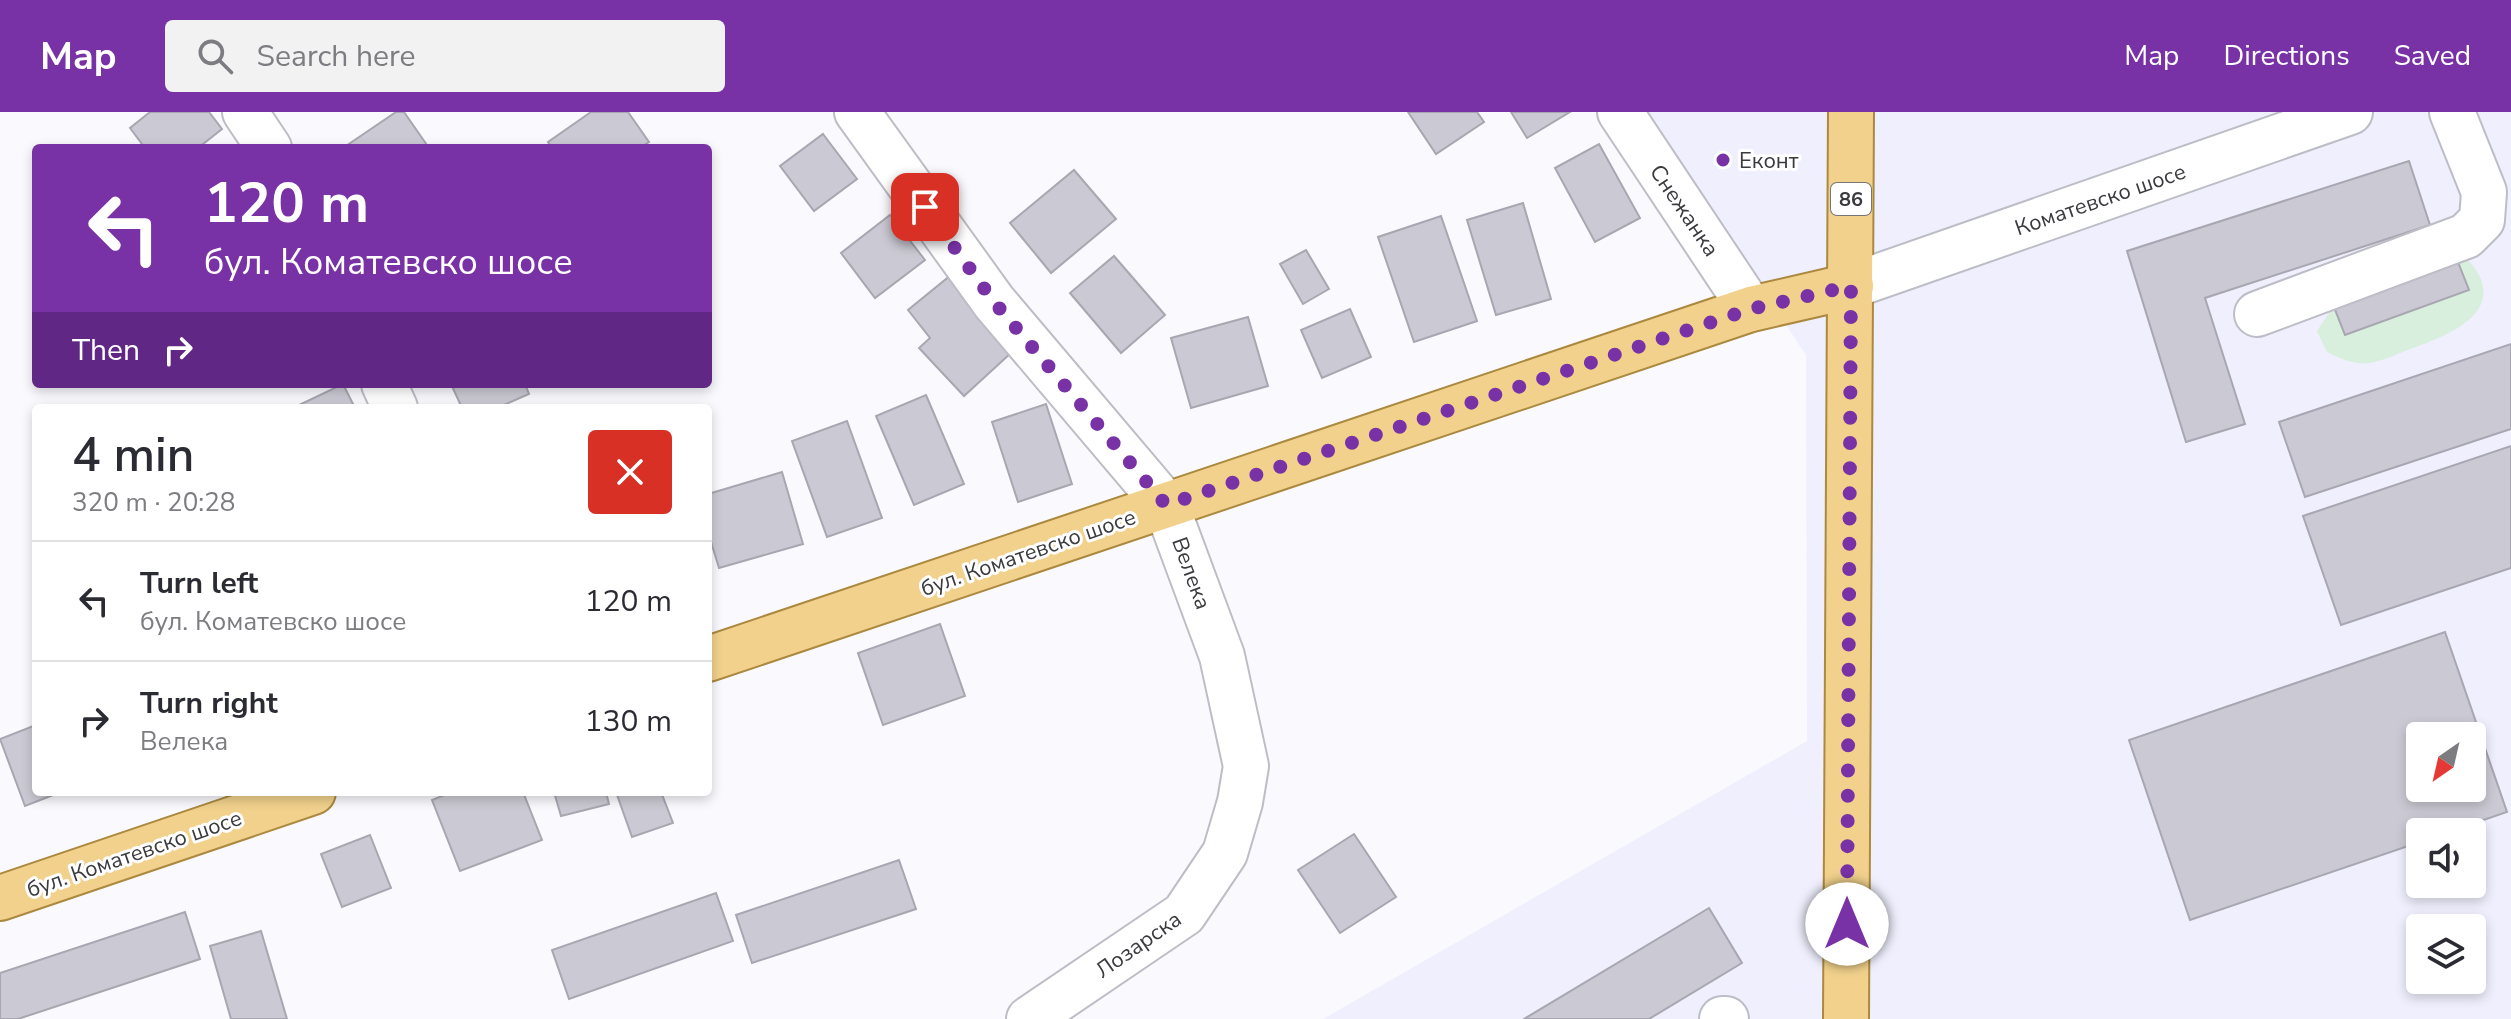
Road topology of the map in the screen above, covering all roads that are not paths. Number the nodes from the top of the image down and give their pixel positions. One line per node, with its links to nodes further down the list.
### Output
1 (245, 112): 7 (street)
2 (857, 112): 11 (street, Велека)
3 (1620, 112): 9 (street, Снежанка)
4 (1851, 112): 8 (main road, 86)
5 (2350, 112): 8 (street, Коматевско шосе)
6 (2452, 112): 10 (street)
7 (266, 144)
8 (1851, 286): 9 (main road, бул. Коматевско шосе); 17 (main road, 86)
9 (1751, 309): 11 (main road, бул. Коматевско шосе)
10 (2257, 314)
11 (1166, 505): 12 (main road, бул. Коматевско шосе); 14 (street, Велека)
12 (712, 658)
13 (301, 796): 15 (main road, бул. Коматевско шосе)
14 (1240, 802): 16 (street, Лозарска)
15 (0, 898)
16 (1029, 1019)
17 (1846, 1019)

